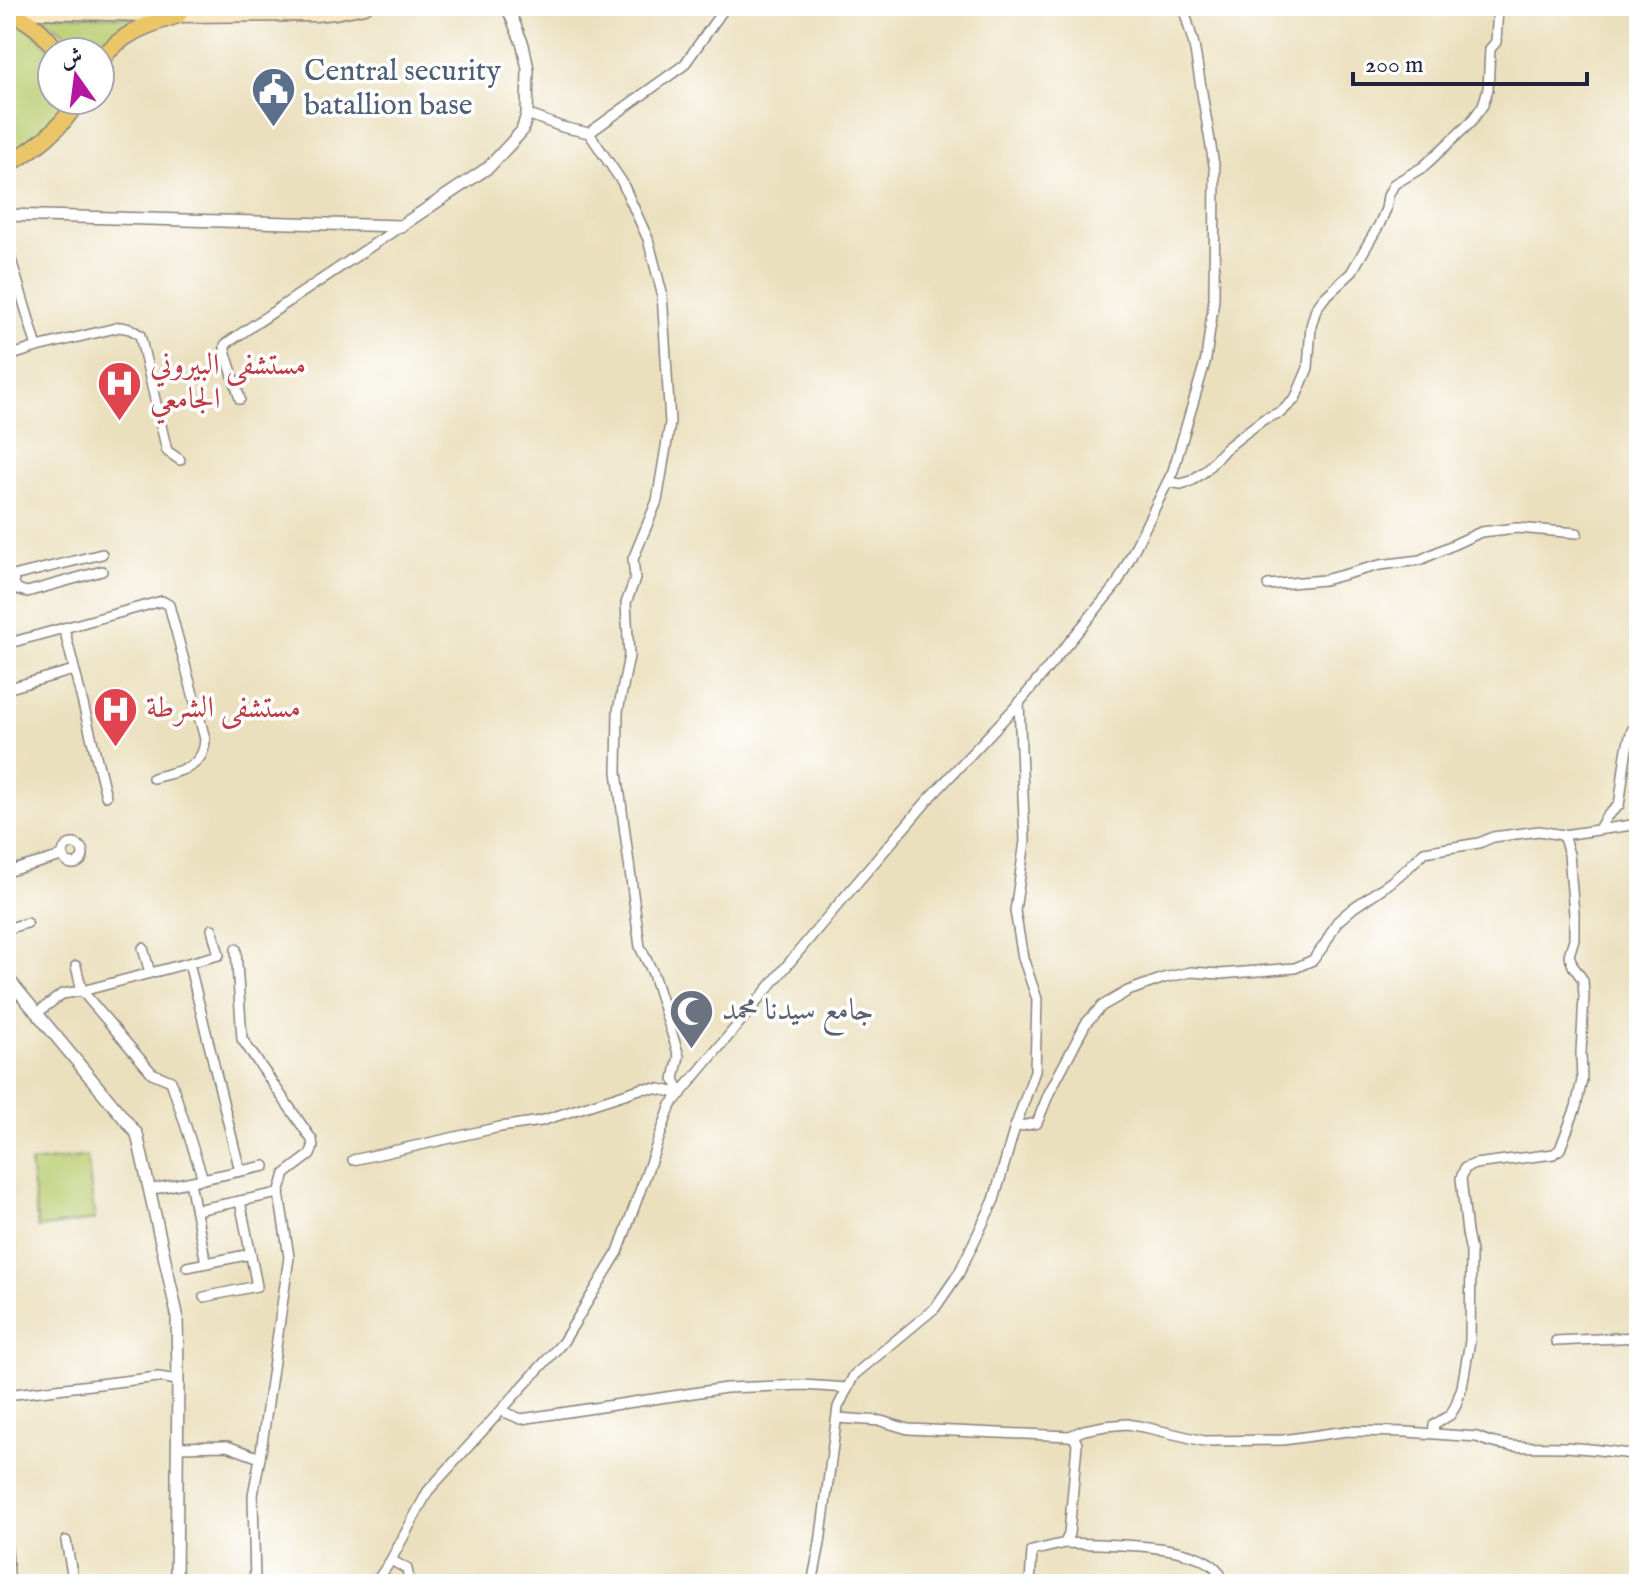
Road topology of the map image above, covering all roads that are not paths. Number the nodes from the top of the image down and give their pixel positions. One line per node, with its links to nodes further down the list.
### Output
1 (365, 6): 7 (main road)
2 (507, 6): 10 (street)
3 (726, 6): 14 (street)
4 (1183, 6): 23 (street)
5 (1498, 6): 23 (street)
6 (6, 10): 7 (main road); 8 (highway)
7 (178, 15): 9 (highway)
8 (45, 36)
9 (116, 44)
10 (527, 114): 14 (street); 17 (street)
11 (62, 116): 13 (highway)
12 (69, 116): 13 (highway)
13 (56, 130): 15 (highway)
14 (589, 133): 53 (street)
15 (6, 166)
16 (6, 215): 17 (street)
17 (401, 226): 21 (street)
18 (6, 243): 19 (street)
19 (37, 347): 20 (street); 22 (street)
20 (6, 357)
21 (240, 399)
22 (180, 460)
23 (1168, 482): 33 (street)
24 (1577, 533): 28 (street)
25 (102, 554): 27 (street)
26 (102, 571): 27 (street)
27 (9, 578)
28 (1268, 585)
29 (64, 628): 30 (street); 31 (street); 35 (street)
30 (6, 644)
31 (74, 670): 32 (street); 36 (street)
32 (6, 689)
33 (1019, 703): 53 (street); 54 (street)
34 (1639, 716): 38 (street)
35 (153, 778)
36 (106, 796)
37 (1639, 824): 38 (street)
38 (1599, 829): 39 (street)
39 (1563, 835): 54 (street); 75 (street)
40 (62, 856): 41 (street)
41 (6, 872)
42 (27, 923): 43 (street)
43 (6, 929)
44 (212, 929): 47 (street)
45 (143, 948): 49 (street)
46 (236, 949): 61 (street)
47 (189, 963): 49 (street); 57 (street)
48 (76, 966): 51 (street)
49 (150, 973): 51 (street)
50 (6, 976): 52 (street)
51 (82, 991): 52 (street); 58 (street)
52 (37, 1013): 60 (street)
53 (681, 1094): 55 (street); 73 (street)
54 (1015, 1127): 71 (street)
55 (353, 1160)
56 (265, 1166): 57 (street)
57 (240, 1171): 58 (street)
58 (203, 1179): 59 (street)
59 (190, 1182): 60 (street); 63 (street)
60 (149, 1190): 70 (street)
61 (279, 1193): 62 (street); 79 (street)
62 (240, 1201): 63 (street); 64 (street)
63 (196, 1210): 65 (street)
64 (251, 1254): 65 (street); 67 (street)
65 (206, 1263): 66 (street)
66 (187, 1267)
67 (204, 1297)
68 (1639, 1337): 69 (street)
69 (1556, 1341)
70 (178, 1380): 72 (street); 77 (street)
71 (848, 1388): 73 (street); 74 (street)
72 (6, 1395)
73 (502, 1411): 83 (street)
74 (837, 1418): 76 (street); 90 (street)
75 (1433, 1433): 76 (street); 78 (street)
76 (1070, 1436): 82 (street)
77 (177, 1447): 79 (street); 86 (street)
78 (1639, 1455)
79 (260, 1458): 87 (street)
80 (66, 1541): 85 (street)
81 (6, 1542): 84 (street)
82 (1065, 1543): 91 (street); 92 (street)
83 (391, 1560): 88 (street); 89 (street)
84 (10, 1584)
85 (74, 1584)
86 (176, 1584)
87 (255, 1584)
88 (375, 1584)
89 (410, 1584)
90 (812, 1584)
91 (1030, 1584)
92 (1224, 1584)

